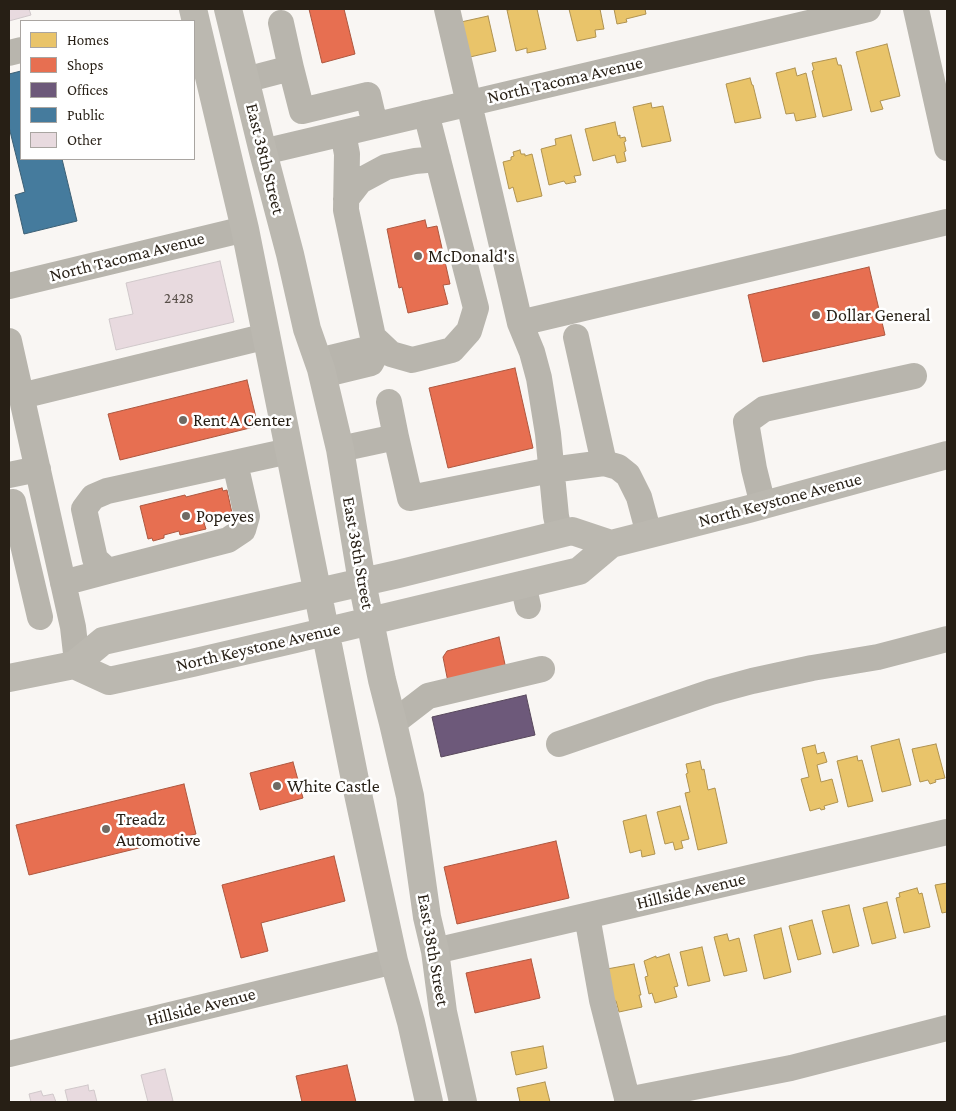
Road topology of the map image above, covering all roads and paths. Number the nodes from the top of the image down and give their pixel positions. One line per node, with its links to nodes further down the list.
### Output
1 (194, 9): 18 (main road, East 38th Street)
2 (228, 9): 8 (main road, East 38th Street)
3 (447, 9): 9 (street)
4 (868, 9): 9 (street, North Tacoma Avenue)
5 (916, 9): 13 (street)
6 (281, 23): 7 (street)
7 (291, 68): 8 (street); 11 (street)
8 (245, 80): 14 (main road, East 38th Street)
9 (468, 103): 10 (street, North Tacoma Avenue); 20 (street)
10 (426, 113): 11 (street, North Tacoma Avenue); 15 (street)
11 (375, 125): 12 (street, North Tacoma Avenue)
12 (343, 133): 14 (street, North Tacoma Avenue); 16 (street)
13 (947, 148)
14 (263, 152): 25 (main road, East 38th Street)
15 (438, 159): 16 (street); 24 (street)
16 (346, 199): 24 (street)
17 (947, 222): 20 (street)
18 (245, 229): 19 (street, North Tacoma Avenue); 21 (main road, East 38th Street)
19 (9, 286)
20 (520, 323): 36 (street)
21 (266, 336): 27 (street); 31 (main road, East 38th Street)
22 (576, 337): 34 (street)
23 (9, 341): 27 (street)
24 (381, 353): 25 (street)
25 (324, 368): 30 (main road, East 38th Street)
26 (914, 376): 39 (street)
27 (21, 396): 35 (street)
28 (389, 402): 29 (street)
29 (396, 437): 30 (street); 36 (street)
30 (340, 449): 47 (main road, East 38th Street)
31 (288, 451): 33 (street); 49 (main road, East 38th Street)
32 (947, 455): 39 (main road, North Keystone Avenue)
33 (235, 463): 40 (street); 46 (street)
34 (604, 463): 36 (street); 43 (street)
35 (38, 469): 37 (street); 41 (street)
36 (551, 470): 42 (street)
37 (9, 475)
38 (13, 502): 45 (street)
39 (763, 505): 43 (main road, North Keystone Avenue)
40 (84, 509): 41 (street); 46 (street)
41 (48, 515): 48 (street)
42 (560, 534): 44 (main road); 47 (main road)
43 (649, 534): 44 (main road, North Keystone Avenue)
44 (611, 544): 51 (main road, North Keystone Avenue)
45 (18, 562): 50 (street)
46 (108, 571): 48 (street)
47 (362, 582): 49 (main road); 51 (main road, East 38th Street)
48 (63, 583): 54 (street)
49 (318, 592): 52 (main road, East 38th Street); 54 (main road)
50 (40, 617)
51 (370, 620): 52 (main road, North Keystone Avenue); 57 (main road, East 38th Street)
52 (326, 631): 54 (main road, North Keystone Avenue); 62 (main road, East 38th Street)
53 (947, 639): 58 (street)
54 (76, 664): 56 (main road)
55 (542, 669): 57 (street)
56 (9, 678)
57 (394, 723): 61 (main road, East 38th Street)
58 (559, 744)
59 (947, 832): 60 (street, Hillside Avenue)
60 (587, 916): 61 (street, Hillside Avenue); 65 (street)
61 (435, 951): 67 (main road, East 38th Street)
62 (394, 960): 64 (street, Hillside Avenue); 66 (main road, East 38th Street)
63 (947, 1028): 65 (street)
64 (9, 1054)
65 (628, 1101)
66 (429, 1102)
67 (463, 1102)

